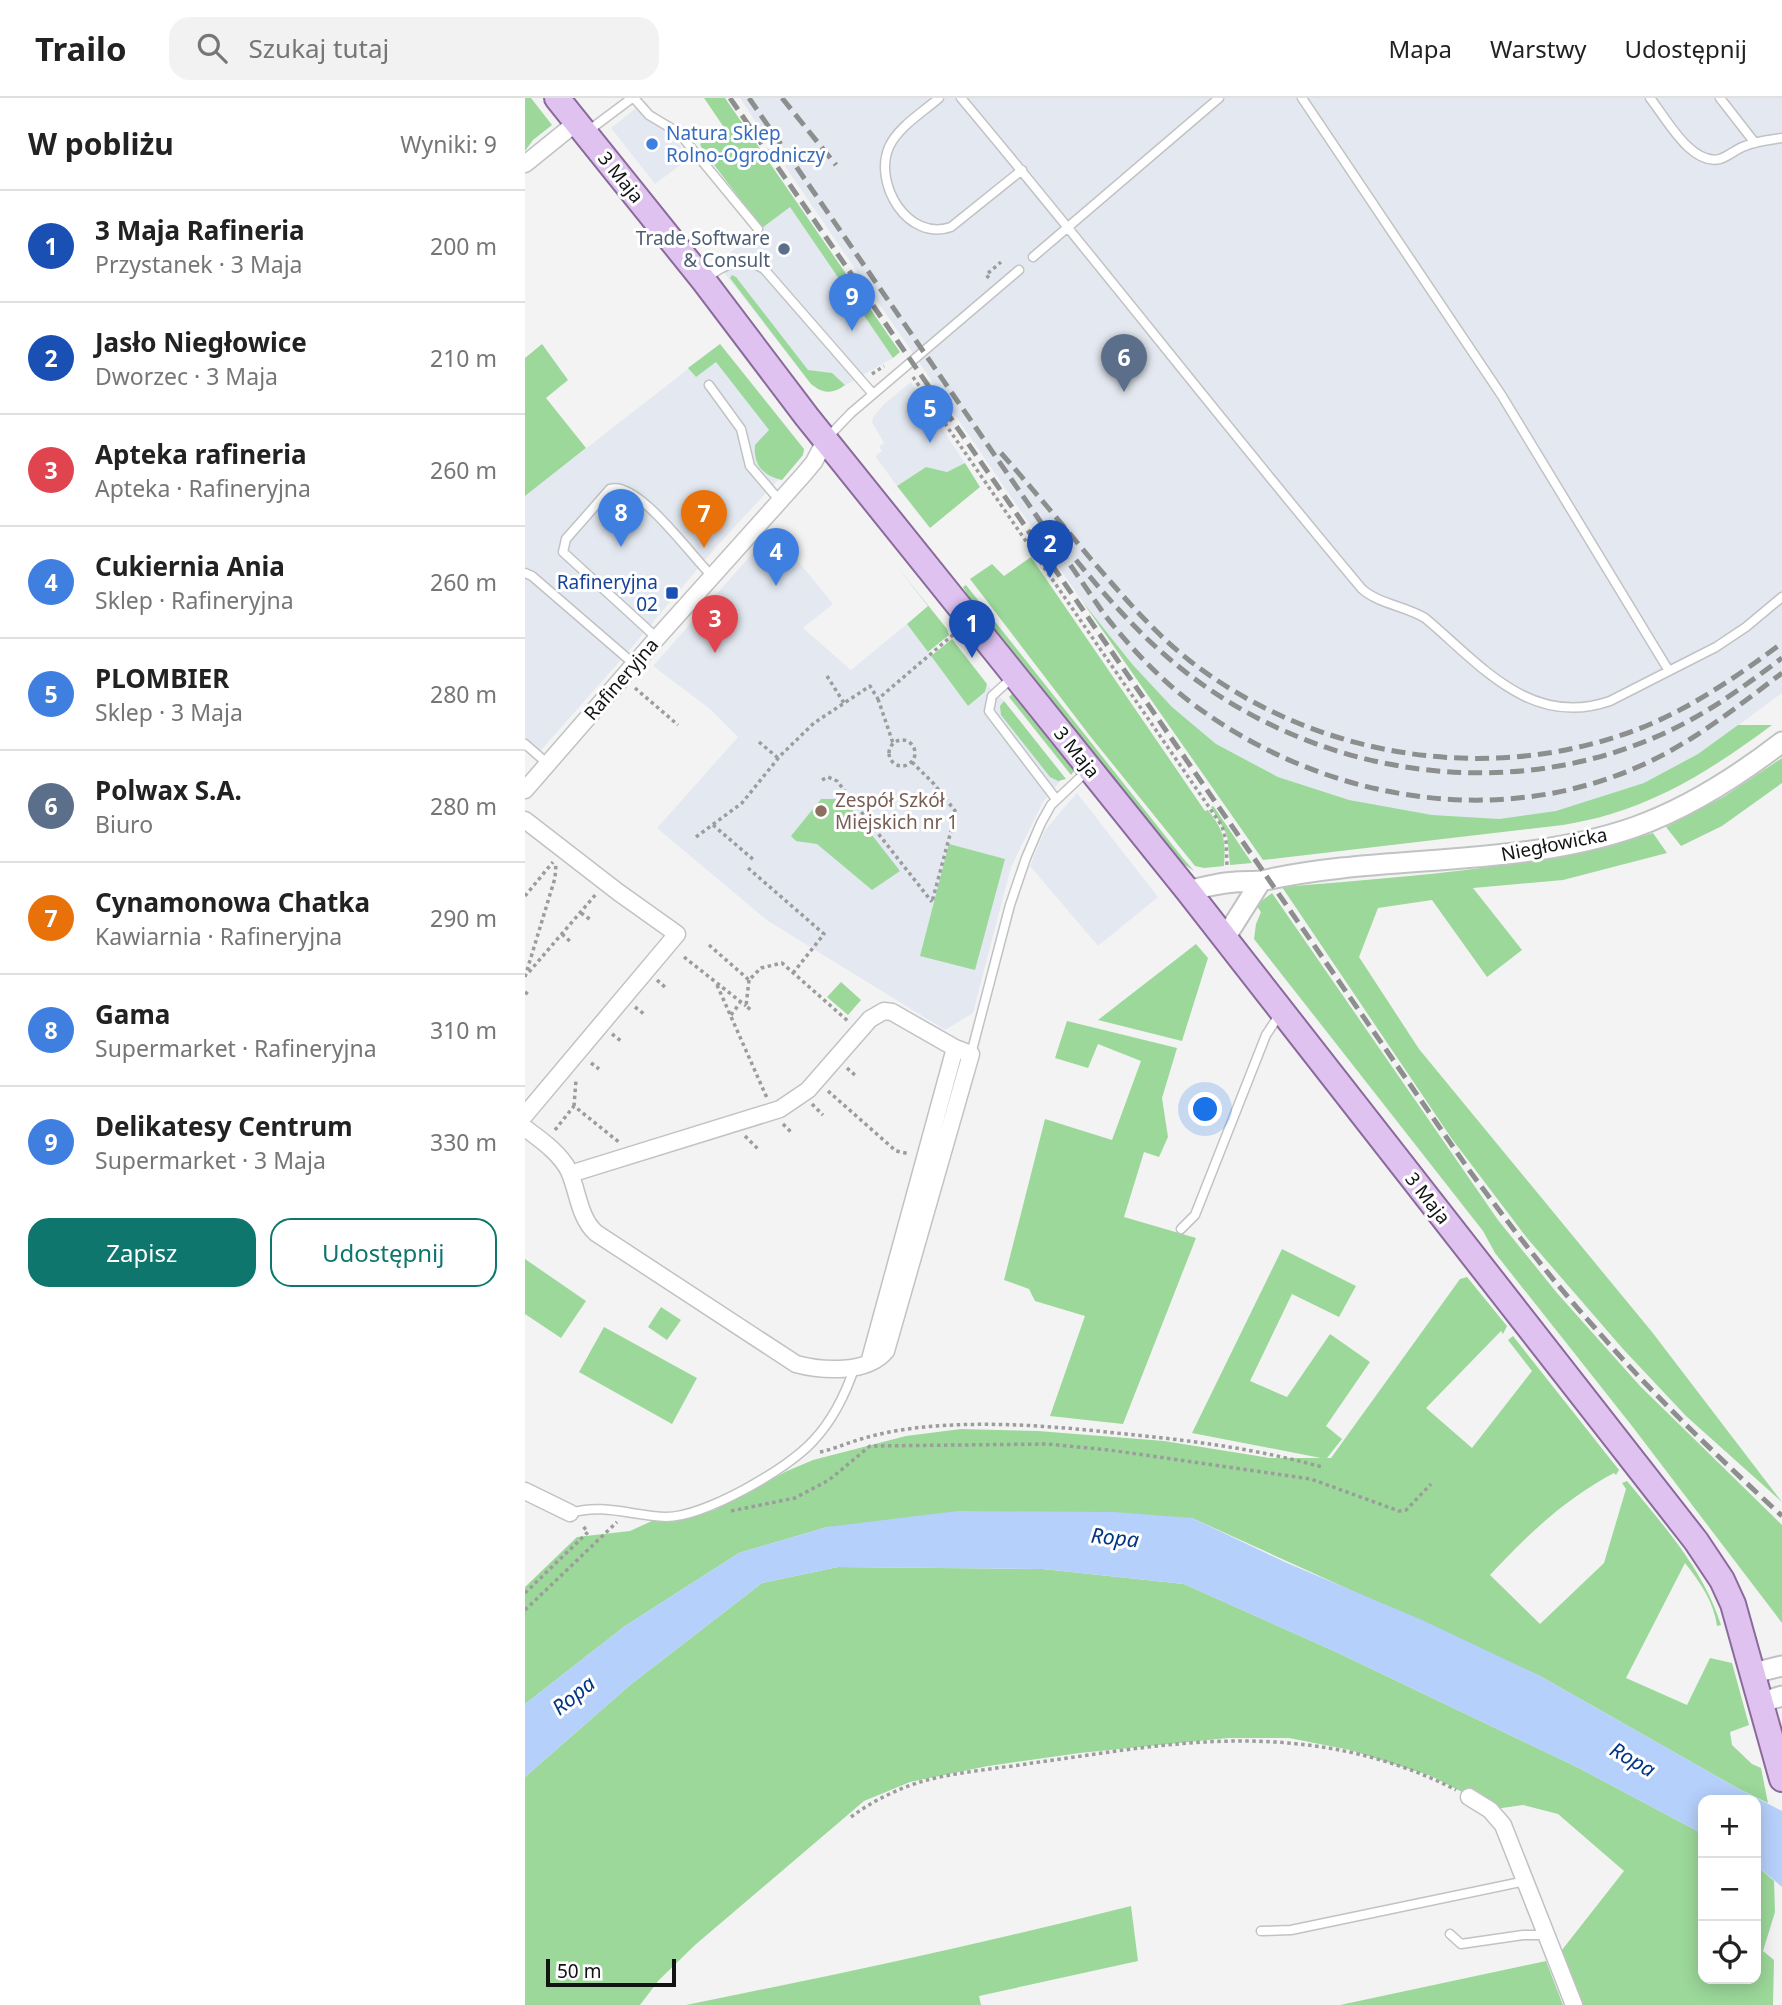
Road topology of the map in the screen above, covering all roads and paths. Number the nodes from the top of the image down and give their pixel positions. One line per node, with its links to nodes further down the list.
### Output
1 (558, 98): 9 (main road, 3 Maja)
2 (633, 98): 9 (lane); 15 (lane)
3 (939, 98): 13 (lane)
4 (961, 98): 13 (lane)
5 (1219, 98): 14 (lane)
6 (1302, 98): 32 (lane)
7 (1650, 98): 11 (lane)
8 (1720, 98): 11 (lane)
9 (581, 127): 12 (street); 20 (main road, 3 Maja)
10 (1782, 138): 11 (lane)
11 (1755, 143)
12 (525, 164)
13 (1022, 170): 14 (lane)
14 (1070, 227): 16 (lane); 32 (lane)
15 (758, 229)
16 (1033, 257)
17 (1001, 262): 19 (path)
18 (1019, 271): 23 (lane)
19 (989, 278)
20 (704, 281): 23 (lane); 24 (main road, 3 Maja)
21 (913, 377): 55 (path)
22 (709, 385): 25 (lane)
23 (873, 394): 24 (lane)
24 (826, 439): 25 (street, Rafineryjna); 33 (main road, 3 Maja)
25 (780, 500): 27 (street, Rafineryjna)
26 (525, 573): 31 (lane)
27 (712, 576): 30 (street, Rafineryjna); 30 (lane)
28 (1782, 597): 32 (lane)
29 (954, 634): 36 (path)
30 (657, 638): 31 (street, Rafineryjna)
31 (634, 664): 45 (street, Rafineryjna)
32 (1669, 671)
33 (1016, 675): 46 (main road, 3 Maja); 49 (lane)
34 (827, 676): 37 (path)
35 (630, 684): 38 (path)
36 (878, 699): 37 (path); 41 (path)
37 (844, 703): 43 (path)
38 (678, 725)
39 (759, 742): 43 (path)
40 (1782, 742): 56 (street, Niegłowicka)
41 (893, 743): 44 (path); 44 (path)
42 (525, 744): 45 (lane)
43 (778, 758): 51 (path)
44 (912, 762): 47 (path)
45 (548, 764): 48 (street, Rafineryjna)
46 (1090, 769): 49 (lane); 58 (main road, 3 Maja)
47 (822, 780)
48 (525, 790)
49 (1056, 799): 78 (lane)
50 (525, 820): 84 (street)
51 (713, 825): 52 (path); 53 (path)
52 (696, 837)
53 (755, 861)
54 (748, 868): 68 (path)
55 (1227, 868)
56 (1261, 881): 58 (street, Niegłowicka); 63 (street)
57 (601, 888): 60 (path)
58 (1188, 891): 63 (main road, 3 Maja)
59 (525, 896): 70 (path)
60 (580, 912): 61 (path); 62 (path)
61 (591, 920)
62 (562, 934): 64 (path); 70 (path)
63 (1225, 938): 74 (main road, 3 Maja)
64 (572, 943)
65 (709, 945): 71 (path)
66 (684, 957): 72 (path)
67 (759, 970): 68 (path); 69 (path); 71 (path)
68 (793, 973): 76 (path)
69 (764, 974)
70 (526, 975)
71 (749, 980): 73 (path)
72 (717, 985): 73 (path); 75 (path)
73 (740, 1003): 75 (path)
74 (1282, 1012): 93 (lane); 105 (main road, 3 Maja)
75 (731, 1015): 82 (path)
76 (859, 1031): 77 (street); 90 (street)
77 (955, 1048): 78 (street); 91 (street)
78 (971, 1054): 94 (street)
79 (576, 1079): 83 (path)
80 (826, 1089): 91 (path)
81 (808, 1099): 85 (path)
82 (772, 1102)
83 (574, 1106): 88 (path); 90 (path)
84 (525, 1115)
85 (823, 1115)
86 (525, 1128): 92 (street)
87 (739, 1130): 89 (path)
88 (551, 1134)
89 (758, 1149)
90 (634, 1154): 92 (street)
91 (925, 1158): 94 (street)
92 (571, 1174): 94 (street)
93 (1181, 1229)
94 (862, 1365): 95 (lane)
95 (795, 1458): 96 (path); 100 (lane)
96 (1322, 1467)
97 (1430, 1484): 99 (path)
98 (525, 1491): 100 (street)
99 (730, 1511)
100 (571, 1513): 102 (path)
101 (618, 1521): 103 (path)
102 (525, 1593)
103 (525, 1610)
104 (1782, 1666): 105 (street)
105 (1753, 1673): 106 (main road, 3 Maja)
106 (1772, 1699): 107 (main road, 3 Maja)
107 (1778, 1764)
108 (1469, 1797): 109 (path); 110 (street)
109 (851, 1817)
110 (1526, 1881): 111 (lane); 113 (street)
111 (1261, 1931)
112 (1450, 1934): 113 (lane)
113 (1547, 1935): 114 (street)
114 (1574, 2005)

